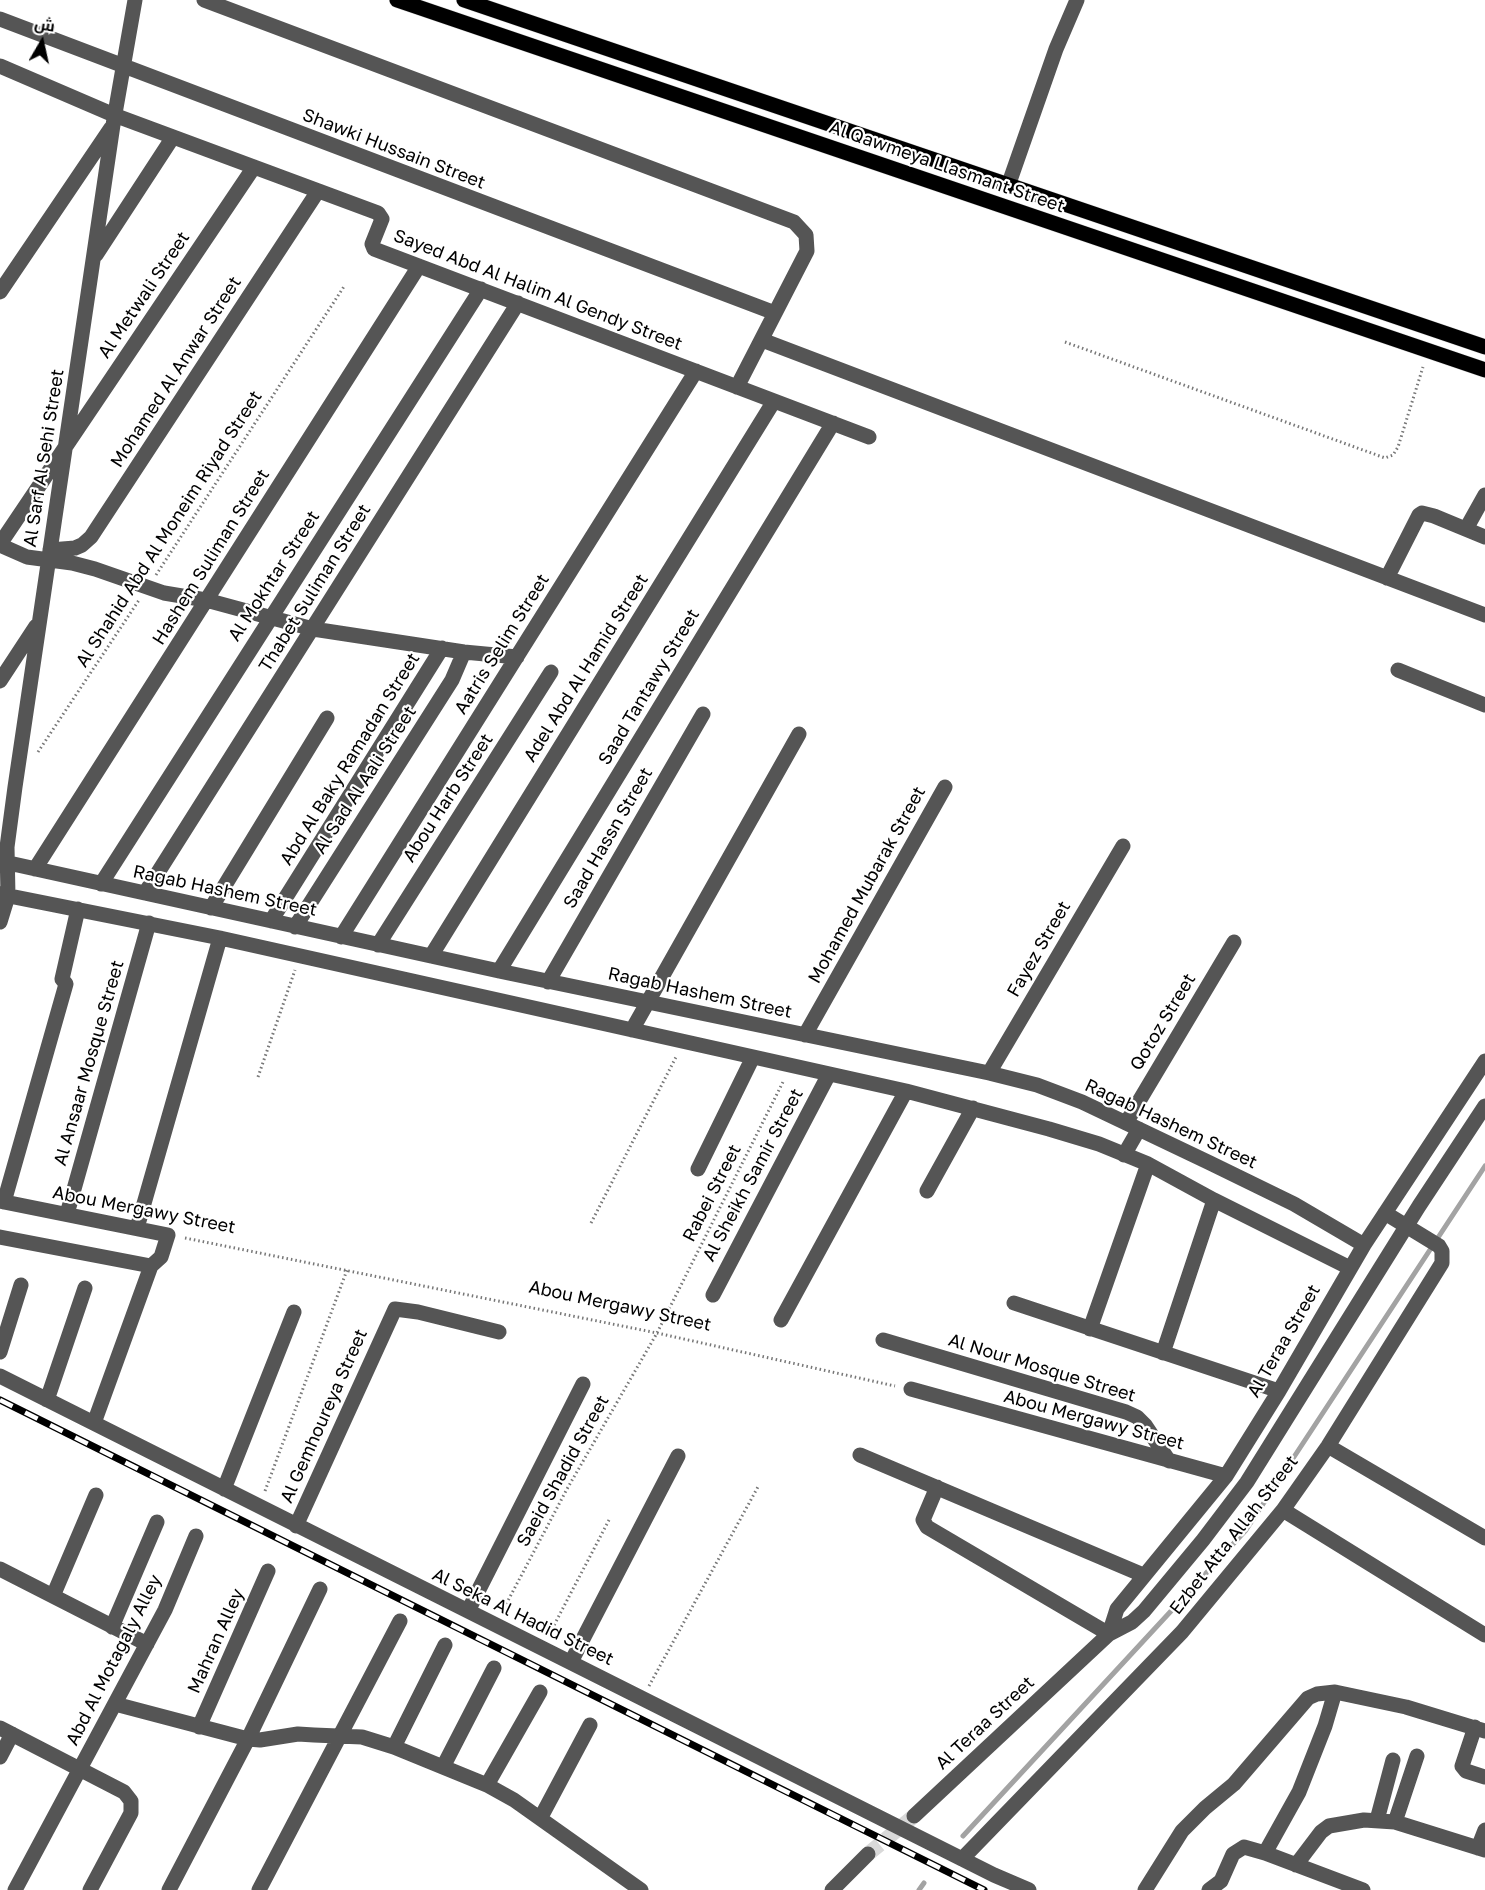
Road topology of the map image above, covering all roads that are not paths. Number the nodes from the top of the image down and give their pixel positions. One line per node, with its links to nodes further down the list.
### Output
1 (135, 0): 8 (street, Al Sarf Al Sehi Street)
2 (204, 0): 21 (street)
3 (397, 0): 14 (main road, Al Qawmeya Llasmant Street)
4 (464, 0): 12 (main road, Al Qawmeya Llasmant Street)
5 (1077, 0): 12 (street)
6 (0, 20): 8 (street, Shawki Hussain Street)
7 (0, 66): 9 (street, Sayed Abd Al Halim Al Gendy Street)
8 (123, 67): 9 (street, Al Sarf Al Sehi Street); 21 (street, Shawki Hussain Street)
9 (113, 120): 10 (street, Sayed Abd Al Halim Al Gendy Street); 15 (street, Al Sarf Al Sehi Street); 17 (street)
10 (173, 137): 11 (street, Sayed Abd Al Halim Al Gendy Street); 15 (street)
11 (254, 166): 13 (street, Sayed Abd Al Halim Al Gendy Street); 32 (street, Al Metwali Street)
12 (1008, 186): 14 (main road); 22 (main road, Al Qawmeya Llasmant Street)
13 (318, 191): 16 (street, Sayed Abd Al Halim Al Gendy Street); 37 (street, Mohamed Al Anwar Street)
14 (1002, 206): 23 (main road, Al Qawmeya Llasmant Street)
15 (93, 258): 32 (street, Al Sarf Al Sehi Street)
16 (419, 266): 18 (street, Sayed Abd Al Halim Al Gendy Street); 39 (street, Hashem Suliman Street)
17 (4, 277): 19 (street)
18 (481, 289): 20 (street, Sayed Abd Al Halim Al Gendy Street); 41 (street, Al Mokhtar Street)
19 (0, 292)
20 (518, 303): 27 (street, Sayed Abd Al Halim Al Gendy Street); 43 (street, Thabet Suliman Street)
21 (775, 314): 24 (street)
22 (1386, 314): 23 (main road); 25 (main road, Al Qawmeya Llasmant Street)
23 (1379, 334): 26 (main road, Al Qawmeya Llasmant Street)
24 (762, 339): 28 (street); 38 (street)
25 (1485, 347)
26 (1485, 370)
27 (696, 371): 28 (street, Sayed Abd Al Halim Al Gendy Street); 46 (street, Aatris Selim Street)
28 (737, 387): 29 (street, Sayed Abd Al Halim Al Gendy Street)
29 (774, 400): 30 (street, Sayed Abd Al Halim Al Gendy Street); 71 (street, Adel Abd Al Hamid Street)
30 (833, 423): 31 (street, Sayed Abd Al Halim Al Gendy Street); 72 (street, Saad Tantawy Street)
31 (869, 437)
32 (66, 445): 36 (street, Al Metwali Street); 37 (street, Al Sarf Al Sehi Street)
33 (1485, 495): 34 (street)
34 (1466, 529): 35 (street); 38 (street)
35 (1485, 537)
36 (0, 544): 37 (street)
37 (49, 555): 39 (street); 42 (street, Al Sarf Al Sehi Street)
38 (1387, 578): 40 (street)
39 (207, 600): 41 (street); 57 (street, Hashem Suliman Street)
40 (1485, 615)
41 (271, 618): 43 (street); 58 (street, Al Mokhtar Street)
42 (40, 621): 49 (street); 56 (street, Al Sarf Al Sehi Street)
43 (313, 629): 44 (street); 59 (street, Thabet Suliman Street)
44 (442, 648): 45 (street); 63 (street, Abd Al Baky Ramadan Street)
45 (464, 652): 46 (street); 66 (street, Al Sad Al Aali Street)
46 (517, 657): 67 (street, Aatris Selim Street)
47 (1398, 670): 50 (street)
48 (551, 672): 70 (street, Abou Harb Street)
49 (0, 681)
50 (1485, 705)
51 (703, 714): 73 (street, Saad Hassn Street)
52 (327, 718): 61 (street)
53 (799, 734): 74 (street)
54 (945, 787): 76 (street, Mohamed Mubarak Street)
55 (1123, 846): 79 (street, Fayez Street)
56 (4, 862): 57 (street, Ragab Hashem Street); 60 (street, Al Sarf Al Sehi Street)
57 (35, 869): 58 (street, Ragab Hashem Street)
58 (101, 884): 59 (street, Ragab Hashem Street)
59 (145, 893): 61 (street, Ragab Hashem Street)
60 (4, 895): 62 (street); 64 (street, Al Sarf Al Sehi Street)
61 (211, 908): 63 (street, Ragab Hashem Street)
62 (78, 909): 65 (street); 90 (street)
63 (270, 921): 66 (street, Ragab Hashem Street)
64 (0, 922)
65 (149, 923): 68 (street); 92 (street, Al Ansaar Mosque Street)
66 (295, 927): 67 (street, Ragab Hashem Street)
67 (341, 937): 70 (street, Ragab Hashem Street)
68 (220, 938): 75 (street); 93 (street)
69 (1234, 942): 84 (street, Qotoz Street)
70 (378, 945): 71 (street, Ragab Hashem Street)
71 (431, 956): 72 (street, Ragab Hashem Street)
72 (499, 972): 73 (street, Ragab Hashem Street)
73 (548, 982): 74 (street, Ragab Hashem Street)
74 (649, 1002): 75 (street); 76 (street, Ragab Hashem Street)
75 (633, 1030): 77 (street)
76 (805, 1035): 79 (street, Ragab Hashem Street)
77 (753, 1057): 80 (street); 87 (street)
78 (1485, 1061): 91 (street, Al Teraa Street)
79 (989, 1073): 84 (street, Ragab Hashem Street)
80 (829, 1074): 81 (street); 101 (street, Al Sheikh Samir Street)
81 (906, 1091): 83 (street); 105 (street)
82 (1485, 1106): 94 (street, Al Teraa Street)
83 (973, 1108): 85 (street); 88 (street)
84 (1133, 1126): 85 (street, Qotoz Street); 96 (street, Ragab Hashem Street)
85 (1124, 1155): 86 (street)
86 (1148, 1164): 89 (street); 106 (street)
87 (698, 1169)
88 (927, 1191)
89 (1214, 1200): 98 (street); 110 (street)
90 (2, 1201): 92 (street, Abou Mergawy Street)
91 (1385, 1213): 94 (street, Ezbet Atta Allah Street); 96 (street, Al Teraa Street)
92 (67, 1214): 93 (street, Abou Mergawy Street)
93 (137, 1228): 97 (street, Abou Mergawy Street)
94 (1413, 1229): 117 (street, Ezbet Atta Allah Street); 138 (street, Al Teraa Street)
95 (0, 1237): 97 (street)
96 (1364, 1245): 98 (street, Al Teraa Street)
97 (151, 1266): 116 (street)
98 (1350, 1268): 114 (street, Al Teraa Street)
99 (21, 1285): 103 (street)
100 (85, 1288): 115 (street)
101 (713, 1295)
102 (1014, 1303): 106 (street)
103 (7, 1308): 109 (street)
104 (294, 1312): 123 (street)
105 (781, 1320)
106 (1090, 1329): 110 (street)
107 (499, 1332): 127 (street, Al Gemhoureya Street)
108 (883, 1340): 120 (street, Al Nour Mosque Street)
109 (0, 1352)
110 (1163, 1353): 114 (street)
111 (0, 1376): 115 (street, Al Seka Al Hadid Street)
112 (583, 1384): 135 (street)
113 (911, 1389): 120 (street, Abou Mergawy Street)
114 (1279, 1391): 121 (street, Al Teraa Street)
115 (47, 1400): 116 (street, Al Seka Al Hadid Street)
116 (94, 1423): 123 (street, Al Seka Al Hadid Street)
117 (1328, 1446): 125 (street, Ezbet Atta Allah Street); 129 (street)
118 (860, 1455): 122 (street)
119 (678, 1456): 142 (street)
120 (1169, 1461): 121 (street, Abou Mergawy Street)
121 (1226, 1476): 132 (street, Al Teraa Street)
122 (937, 1487): 132 (street); 138 (street)
123 (224, 1489): 127 (street, Al Seka Al Hadid Street)
124 (96, 1495): 134 (street)
125 (1283, 1510): 139 (street); 169 (street, Ezbet Atta Allah Street)
126 (157, 1522): 137 (street)
127 (296, 1526): 135 (street, Al Seka Al Hadid Street)
128 (196, 1536): 140 (street, Abd Al Motagaly Alley)
129 (1485, 1538)
130 (0, 1569): 134 (street)
131 (268, 1571): 148 (street, Mahran Alley)
132 (1143, 1575): 138 (street, Al Teraa Street)
133 (320, 1589): 152 (street)
134 (53, 1596): 137 (street)
135 (468, 1611): 142 (street, Al Seka Al Hadid Street)
136 (400, 1621): 151 (street)
137 (112, 1626): 140 (street)
138 (1109, 1634): 161 (street, Al Teraa Street)
139 (1485, 1635)
140 (147, 1644): 146 (street, Abd Al Motagaly Alley)
141 (445, 1645): 153 (street)
142 (571, 1662): 169 (street, Al Seka Al Hadid Street)
143 (494, 1668): 157 (street)
144 (540, 1692): 160 (street)
145 (1335, 1692): 149 (street); 167 (street); 178 (street)
146 (115, 1704): 148 (street); 158 (street, Abd Al Motagaly Alley)
147 (590, 1725): 162 (street)
148 (199, 1728): 152 (street)
149 (1480, 1729): 159 (street)
150 (6, 1731): 155 (street); 158 (street)
151 (340, 1736): 152 (street); 153 (street); 174 (street)
152 (248, 1739): 173 (street)
153 (394, 1747): 157 (street)
154 (1417, 1756): 164 (street)
155 (0, 1757)
156 (1393, 1760): 163 (street)
157 (443, 1767): 160 (street)
158 (80, 1769): 171 (street, Abd Al Motagaly Alley); 172 (street)
159 (1485, 1778)
160 (487, 1785): 162 (street)
161 (914, 1816)
162 (541, 1817): 175 (street)
163 (1377, 1820): 164 (street); 170 (street)
164 (1395, 1822): 166 (street)
165 (1485, 1830): 166 (street)
166 (1481, 1849)
167 (1265, 1853): 170 (street); 179 (street)
168 (868, 1854): 176 (street)
169 (962, 1859): 177 (street, Al Seka Al Hadid Street)
170 (1296, 1865): 180 (street)
171 (15, 1890)
172 (90, 1890)
173 (169, 1890)
174 (259, 1890)
175 (641, 1890)
176 (832, 1890)
177 (1029, 1890)
178 (1145, 1890)
179 (1209, 1890)
180 (1363, 1890)

